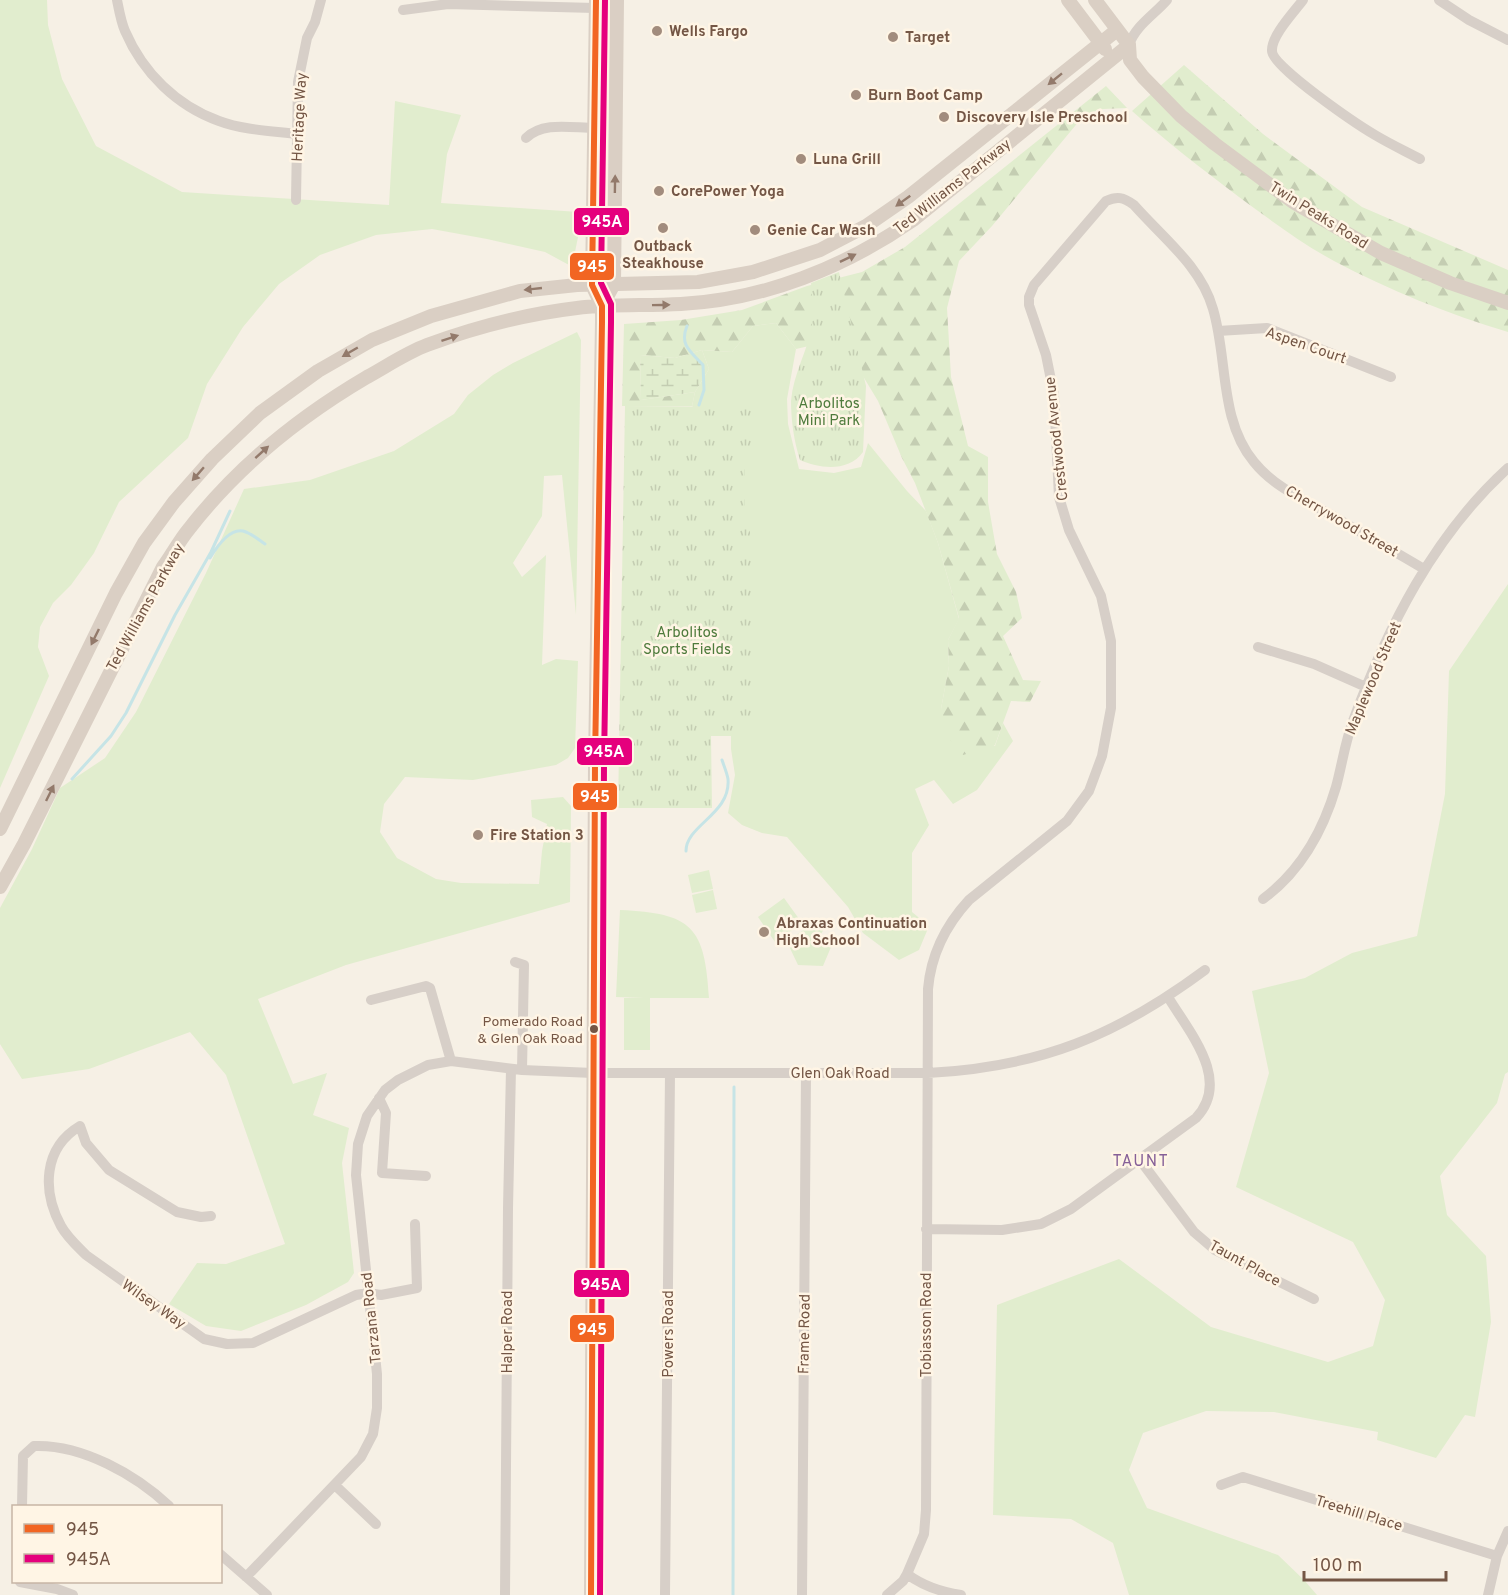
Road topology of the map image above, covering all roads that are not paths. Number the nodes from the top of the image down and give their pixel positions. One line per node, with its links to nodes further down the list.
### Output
1 (117, 0): 18 (street)
2 (321, 0): 18 (street, Heritage Way)
3 (616, 0): 23 (main road, one-way to 3)
4 (1068, 0): 14 (main road)
5 (1095, 0): 11 (main road)
6 (1167, 0): 12 (street)
7 (1303, 0): 20 (street)
8 (1439, 0): 13 (street)
9 (596, 4): 10 (street); 17 (main road)
10 (403, 10)
11 (1117, 30): 12 (main road); 14 (main road, Ted Williams Parkway)
12 (1131, 39): 15 (main road, Ted Williams Parkway); 16 (main road)
13 (1508, 40)
14 (1100, 43): 15 (main road); 23 (main road, Ted Williams Parkway, one-way to 23)
15 (1111, 58): 16 (main road); 26 (main road, Ted Williams Parkway, one-way to 15)
16 (1130, 60): 25 (main road, Twin Peaks Road)
17 (595, 128): 19 (street); 24 (main road)
18 (297, 134): 22 (street, Heritage Way)
19 (525, 138)
20 (1420, 159)
21 (1116, 197): 27 (street, Cherrywood Street); 45 (street, Crestwood Avenue)
22 (296, 201)
23 (614, 284): 24 (main road, Ted Williams Parkway); 26 (main road)
24 (592, 285): 26 (main road); 33 (main road, Ted Williams Parkway, one-way to 33)
25 (1508, 303)
26 (602, 306): 34 (main road, Ted Williams Parkway, one-way to 26); 42 (main road)
27 (1218, 331): 28 (street, Aspen Court); 30 (street, Cherrywood Street)
28 (1391, 377)
29 (1508, 468): 30 (street, Maplewood Street)
30 (1424, 569): 32 (street, Maplewood Street)
31 (1258, 647): 32 (street)
32 (1366, 687): 35 (street, Maplewood Street)
33 (0, 829)
34 (0, 887)
35 (1263, 899)
36 (515, 962): 41 (street, Halper Road)
37 (1205, 970): 38 (street, Glen Oak Road)
38 (1168, 997): 45 (street, Glen Oak Road); 47 (street)
39 (371, 1000): 40 (street)
40 (451, 1061): 41 (street, Glen Oak Road); 46 (street, Tarzana Road)
41 (517, 1070): 42 (street, Glen Oak Road); 67 (street, Halper Road)
42 (593, 1073): 43 (street, Glen Oak Road); 68 (main road)
43 (670, 1073): 44 (street, Glen Oak Road); 69 (street, Powers Road)
44 (806, 1073): 45 (street, Glen Oak Road); 70 (street, Frame Road)
45 (928, 1073): 51 (street, Tobiasson Road)
46 (379, 1098): 48 (street); 52 (street, Tarzana Road)
47 (1140, 1160): 51 (street); 53 (street, Taunt Place)
48 (426, 1176)
49 (211, 1216): 52 (street, Wilsey Way)
50 (416, 1224): 52 (street, Wilsey Way)
51 (926, 1229): 62 (street, Tobiasson Road)
52 (368, 1293): 55 (street, Tarzana Road)
53 (1314, 1299)
54 (1221, 1485): 61 (street, Treehill Place)
55 (336, 1486): 58 (street); 63 (street, Tarzana Road)
56 (22, 1505): 57 (street)
57 (168, 1505)
58 (376, 1524)
59 (1508, 1531): 61 (street)
60 (222, 1556): 63 (street)
61 (1497, 1556): 73 (street)
62 (907, 1574): 71 (street); 72 (street)
63 (246, 1577): 66 (street)
64 (25, 1583): 65 (street)
65 (73, 1595)
66 (267, 1595)
67 (505, 1595)
68 (591, 1595)
69 (665, 1595)
70 (802, 1595)
71 (887, 1595)
72 (961, 1595)
73 (1488, 1595)

